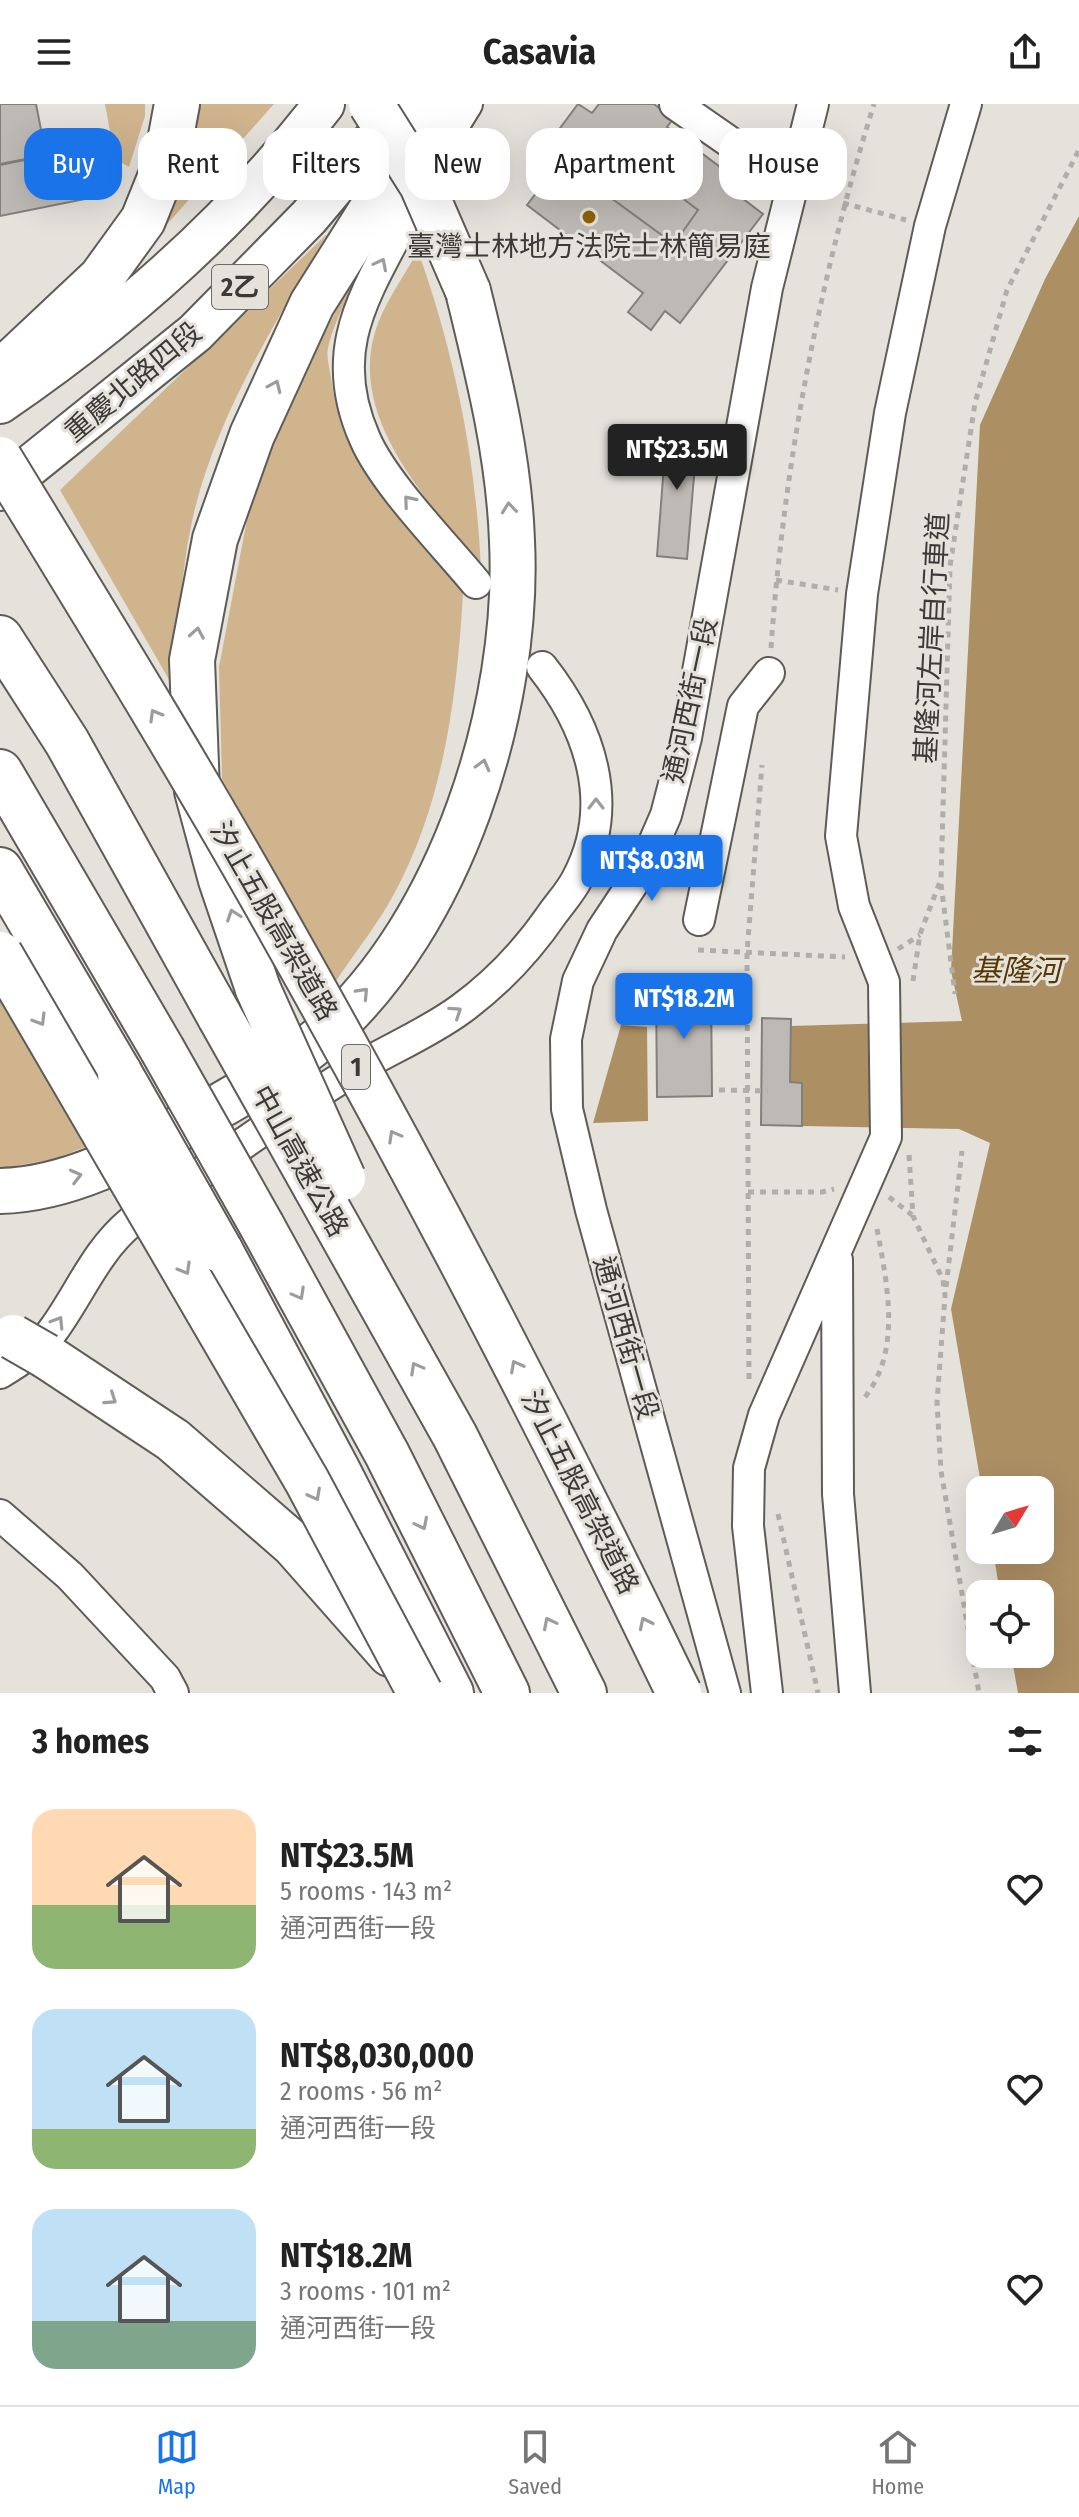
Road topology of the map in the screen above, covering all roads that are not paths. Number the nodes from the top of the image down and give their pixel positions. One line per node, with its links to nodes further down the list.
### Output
1 (177, 104): 11 (highway)
2 (324, 104): 12 (main road, 2乙)
3 (371, 104): 26 (highway, 1, one-way to 3, bridge)
4 (404, 104): 14 (main road, 重慶北路四段 / 2乙)
5 (438, 104): 25 (highway, one-way to 5, bridge)
6 (467, 104): 15 (street, one-way to 6)
7 (675, 104): 10 (street)
8 (813, 104): 36 (street, 通河西街一段)
9 (966, 104): 27 (street)
10 (719, 134)
11 (0, 373)
12 (0, 403)
13 (0, 459): 35 (highway, 汐止五股高架道路 / 1, one-way to 13, bridge)
14 (0, 490)
15 (476, 583)
16 (0, 607): 20 (highway)
17 (0, 638): 20 (highway, 中山高速公路)
18 (542, 667): 28 (street, one-way to 18)
19 (769, 673): 23 (street)
20 (67, 742): 25 (highway, 中山高速公路, bridge)
21 (0, 772): 33 (highway, one-way to 33, bridge)
22 (0, 870): 32 (highway, bridge)
23 (698, 935)
24 (0, 954): 31 (highway, one-way to 31, bridge)
25 (330, 1183): 34 (highway, 中山高速公路, one-way to 25)
26 (0, 1191)
27 (837, 1246): 37 (street); 38 (street)
28 (15, 1349): 31 (highway, one-way to 31)
29 (0, 1515): 30 (street)
30 (173, 1693)
31 (422, 1693)
32 (451, 1693)
33 (507, 1693)
34 (584, 1693)
35 (679, 1693)
36 (725, 1693)
37 (767, 1693)
38 (855, 1693)

